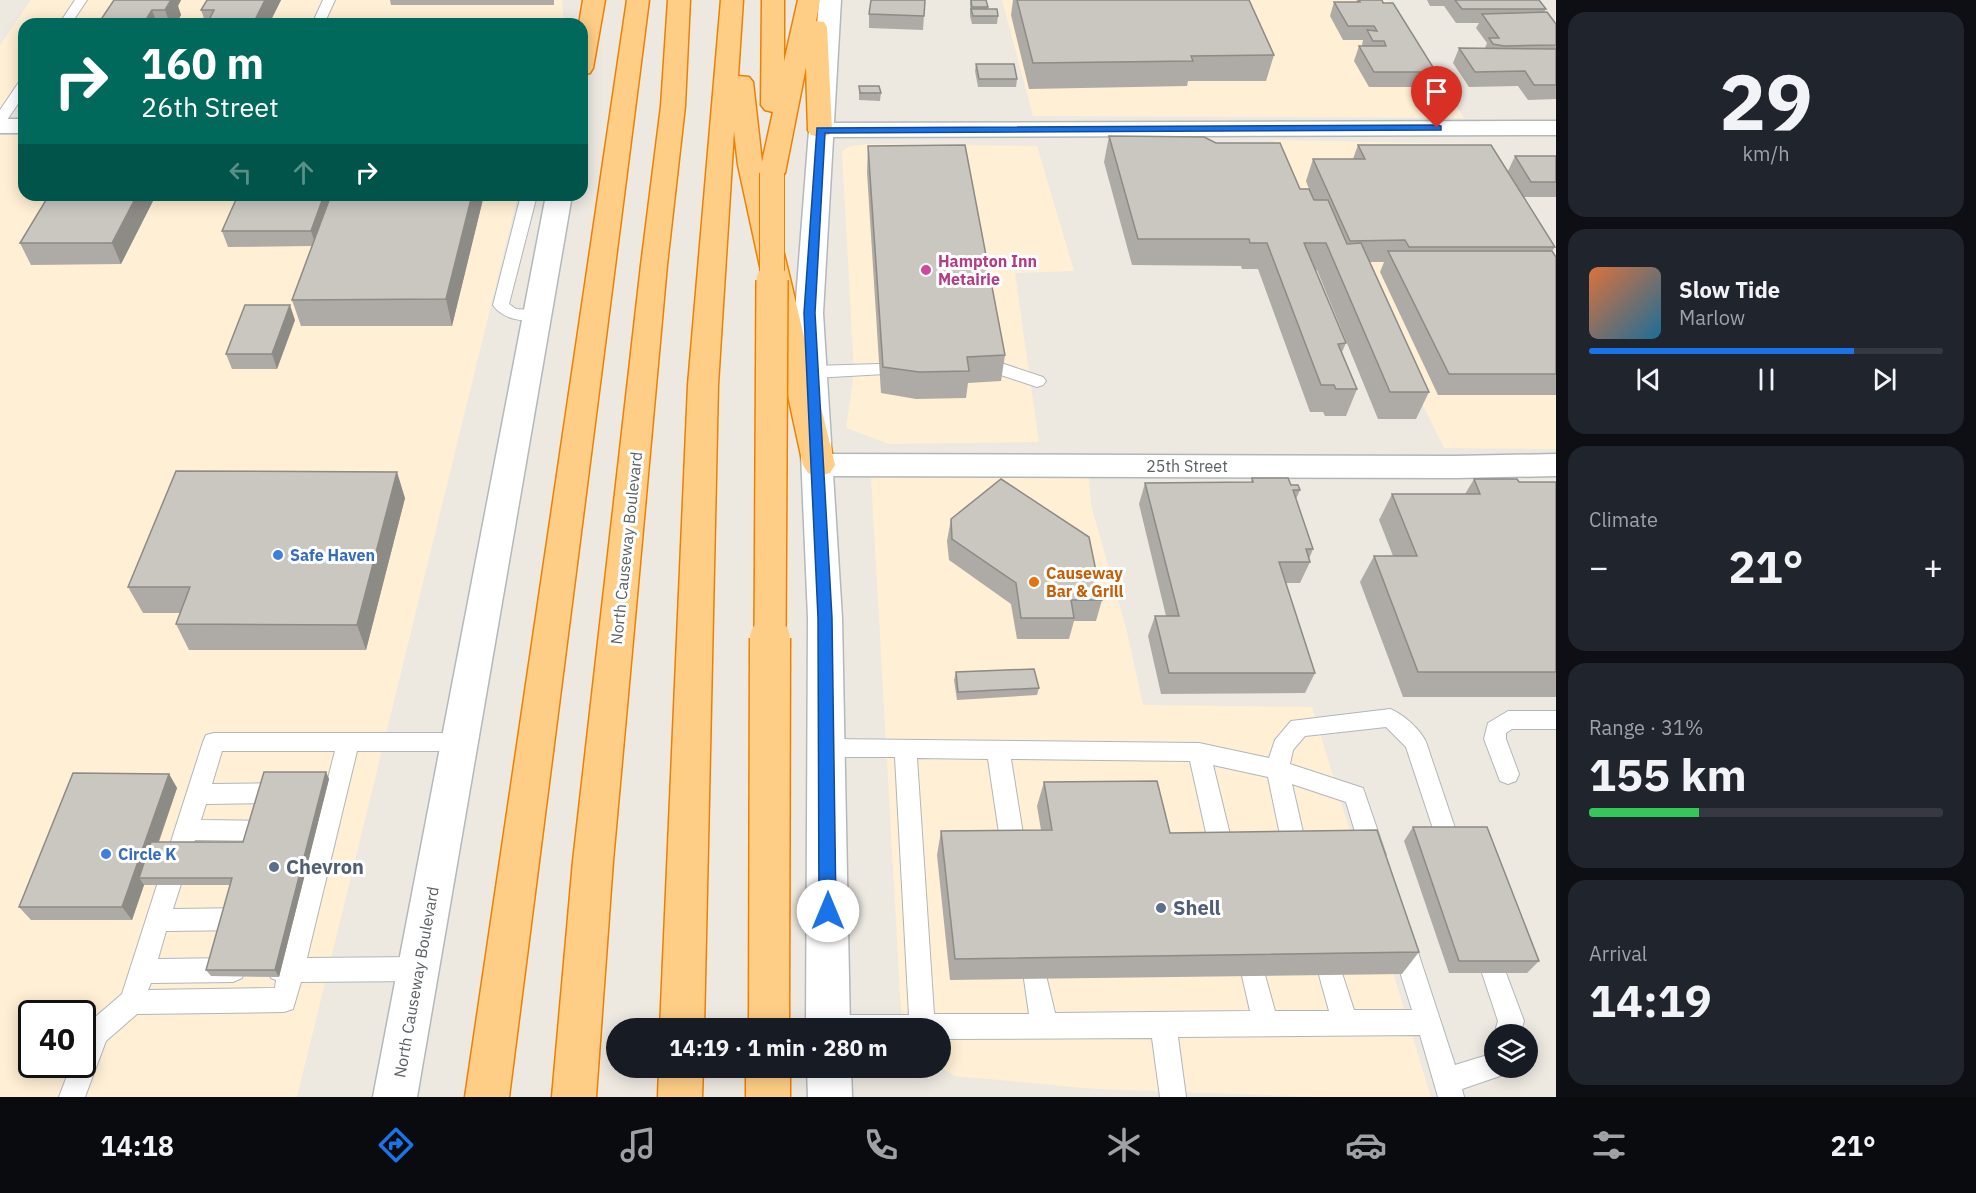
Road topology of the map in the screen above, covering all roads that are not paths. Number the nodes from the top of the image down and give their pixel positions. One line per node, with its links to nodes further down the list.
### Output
1 (81, 0): 12 (lane)
2 (329, 0): 13 (lane)
3 (583, 0): 14 (street)
4 (594, 0): 15 (highway)
5 (638, 0): 79 (highway)
6 (679, 0): 80 (highway, North Causeway Boulevard)
7 (732, 0): 30 (highway); 61 (highway)
8 (773, 0): 22 (highway)
9 (809, 0): 22 (highway)
10 (815, 0): 21 (highway)
11 (830, 0): 21 (street)
12 (69, 18)
13 (321, 18)
14 (584, 18)
15 (588, 23)
16 (18, 94): 17 (lane)
17 (0, 120)
18 (0, 126): 19 (street)
19 (18, 126)
20 (1556, 128): 21 (street)
21 (820, 130): 28 (street)
22 (772, 173): 62 (highway, bridge)
23 (528, 201): 25 (lane)
24 (558, 201): 25 (street, North Causeway Boulevard)
25 (537, 315): 34 (street, North Causeway Boulevard)
26 (998, 368): 29 (lane)
27 (879, 370): 28 (lane)
28 (813, 372): 30 (street)
29 (1037, 381)
30 (819, 465): 31 (street, 25th Street); 35 (street)
31 (1556, 465)
32 (1556, 720): 40 (lane)
33 (348, 742): 34 (lane); 41 (lane); 42 (lane)
34 (460, 742): 54 (street, North Causeway Boulevard)
35 (827, 748): 36 (lane); 63 (street)
36 (905, 748): 37 (lane); 64 (lane)
37 (999, 749): 38 (lane); 46 (lane)
38 (1199, 752): 39 (lane); 48 (lane)
39 (1278, 770): 45 (lane); 47 (lane); 49 (lane)
40 (1508, 774)
41 (316, 793): 42 (lane); 44 (lane)
42 (198, 794): 43 (lane)
43 (186, 830): 44 (lane); 51 (lane)
44 (306, 831): 50 (lane)
45 (1447, 840)
46 (1014, 853)
47 (1296, 854)
48 (1223, 855)
49 (1381, 874)
50 (285, 918): 51 (lane); 53 (lane)
51 (158, 920): 55 (lane)
52 (1396, 920): 65 (lane)
53 (291, 969): 54 (lane); 55 (lane); 60 (lane)
54 (418, 969): 78 (street, North Causeway Boulevard)
55 (142, 970): 60 (lane)
56 (1494, 974): 68 (lane)
57 (1331, 975): 67 (lane)
58 (1254, 976): 66 (lane)
59 (1036, 979): 70 (lane)
60 (132, 1002): 77 (lane)
61 (682, 1018)
62 (768, 1018)
63 (829, 1018)
64 (921, 1018)
65 (1429, 1022): 67 (lane); 76 (lane)
66 (1265, 1023): 67 (lane); 69 (lane)
67 (1346, 1024)
68 (1510, 1024)
69 (1163, 1025): 70 (lane); 84 (lane)
70 (1044, 1026): 71 (lane)
71 (951, 1027)
72 (1484, 1071): 76 (lane)
73 (681, 1078): 81 (highway)
74 (768, 1078): 82 (highway)
75 (830, 1078): 83 (street)
76 (1449, 1089)
77 (72, 1097)
78 (394, 1097)
79 (487, 1097)
80 (573, 1097)
81 (680, 1097)
82 (768, 1097)
83 (830, 1097)
84 (1173, 1097)

